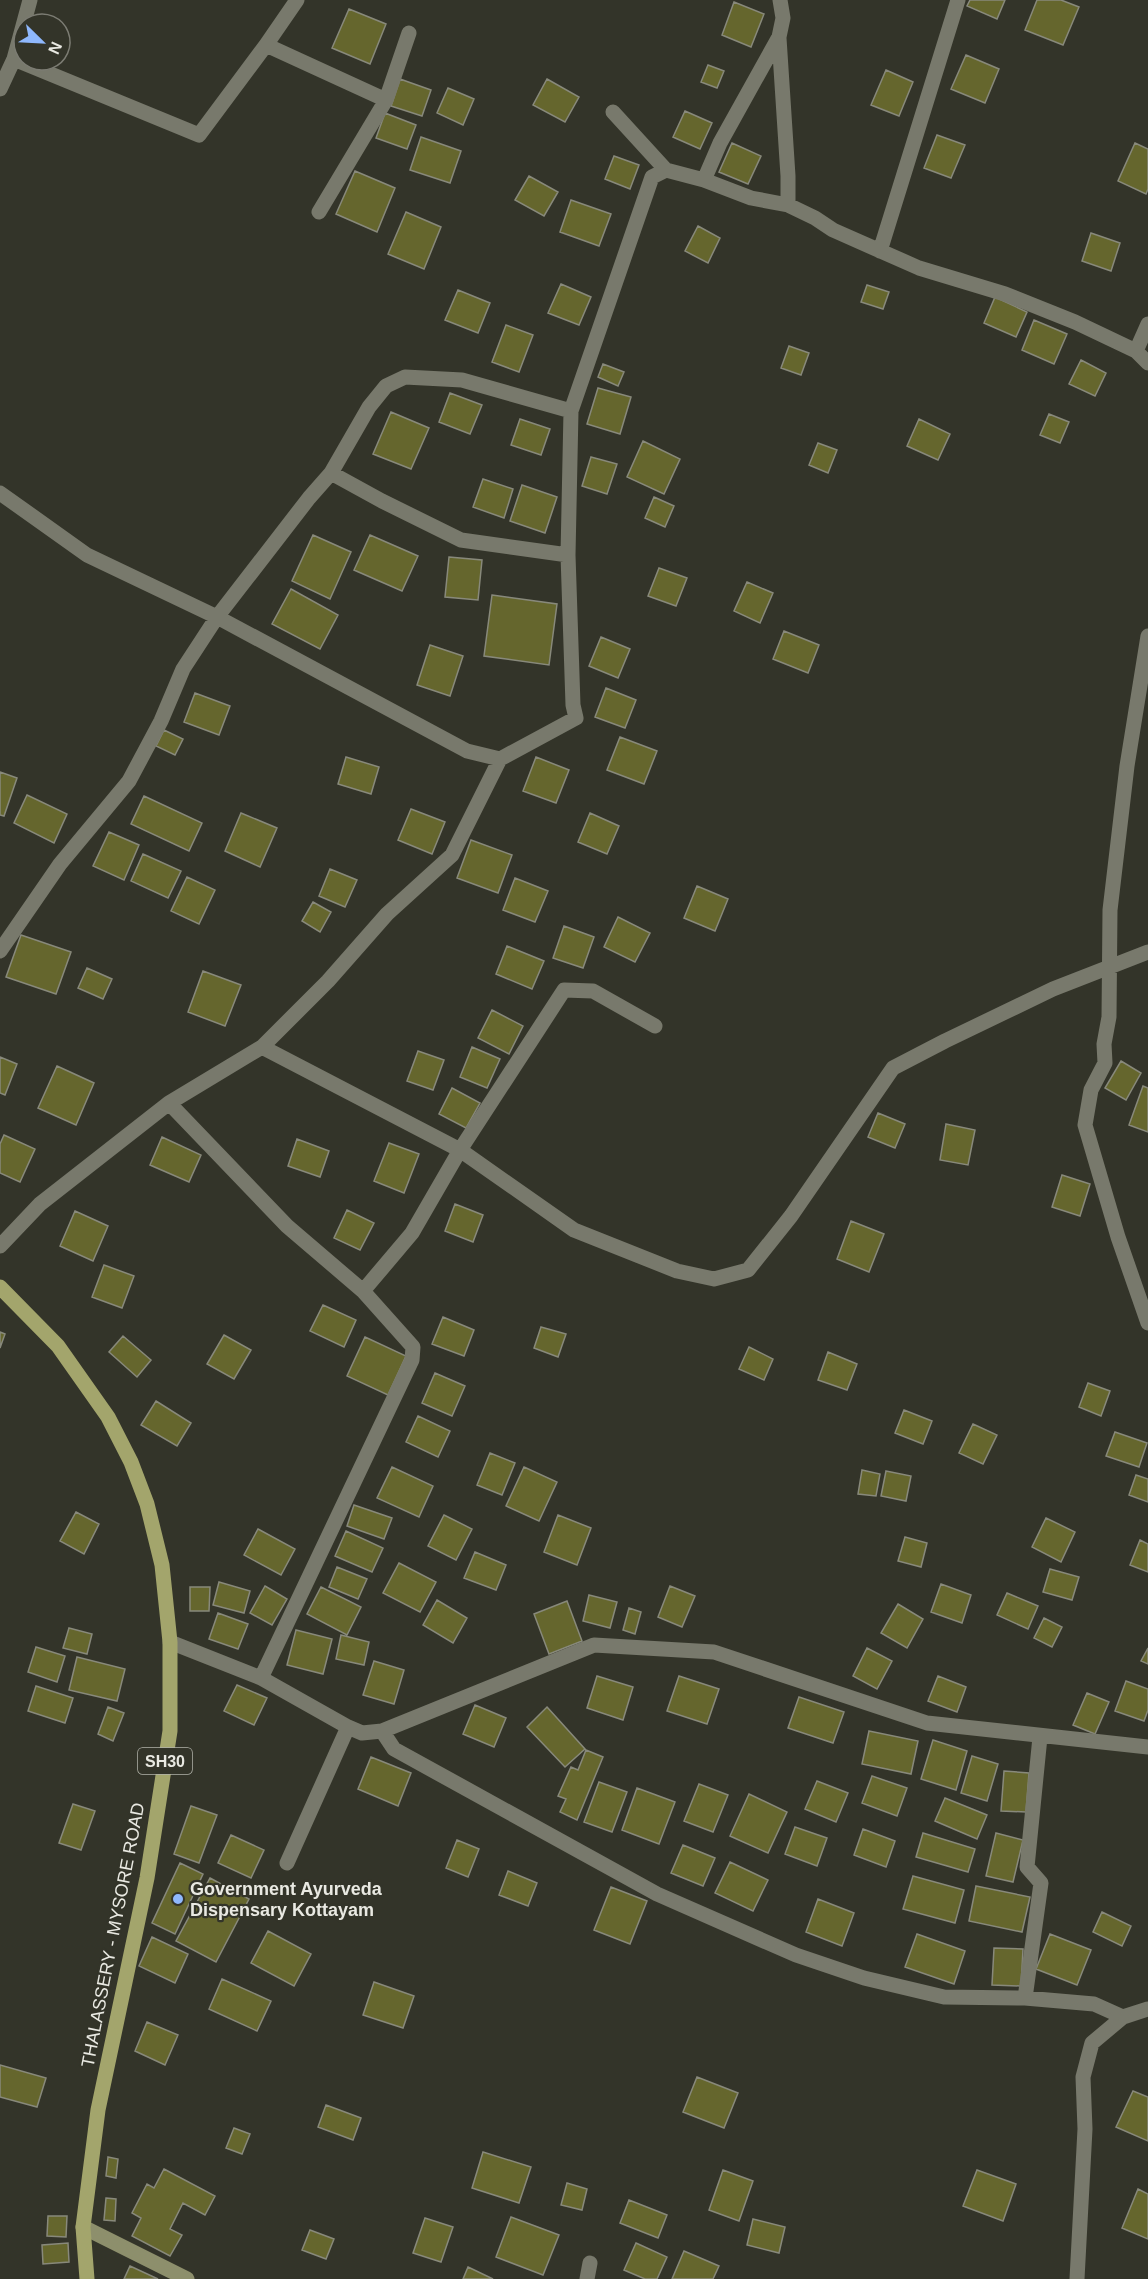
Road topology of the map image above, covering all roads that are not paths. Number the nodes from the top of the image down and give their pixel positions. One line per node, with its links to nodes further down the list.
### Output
1 (297, 0): 6 (street)
2 (780, 0): 5 (street)
3 (958, 0): 16 (street)
4 (409, 33): 10 (street)
5 (779, 37): 13 (street); 14 (street)
6 (266, 45): 8 (street); 10 (street)
7 (12, 63): 9 (street)
8 (46, 72)
9 (0, 89)
10 (386, 100): 15 (street)
11 (613, 112): 12 (street)
12 (666, 170): 13 (street); 20 (street)
13 (704, 180): 14 (street)
14 (788, 206): 16 (street)
15 (319, 212)
16 (880, 251): 18 (street)
17 (1148, 324): 18 (street)
18 (1136, 351): 19 (street)
19 (1148, 363)
20 (571, 411): 21 (street); 23 (street)
21 (331, 473): 23 (street); 24 (street)
22 (0, 493): 24 (street)
23 (568, 555): 26 (street)
24 (217, 617): 26 (street); 27 (street)
25 (1148, 636): 29 (street)
26 (500, 759): 31 (street)
27 (0, 951)
28 (1148, 952): 29 (street)
29 (1108, 968): 33 (street); 37 (street)
30 (655, 1026): 33 (street)
31 (262, 1047): 32 (street); 33 (street)
32 (169, 1103): 34 (street); 36 (street)
33 (460, 1150): 36 (street)
34 (0, 1246)
35 (0, 1287): 38 (main road, THALASSERY - MYSORE ROAD / SH30)
36 (363, 1291): 39 (street)
37 (1148, 1323)
38 (170, 1642): 39 (street); 48 (main road, THALASSERY - MYSORE ROAD / SH30)
39 (261, 1678): 40 (street)
40 (348, 1727): 41 (street); 44 (street)
41 (382, 1731): 42 (street); 45 (street)
42 (1040, 1737): 43 (street); 45 (street)
43 (1148, 1747)
44 (287, 1863)
45 (1025, 1998): 47 (street)
46 (1148, 2009): 47 (street)
47 (1123, 2017): 53 (street)
48 (83, 2227): 50 (main road, THALASSERY - MYSORE ROAD / SH30); 51 (main road)
49 (590, 2263): 52 (street)
50 (87, 2279)
51 (187, 2279)
52 (587, 2279)
53 (1077, 2279)

